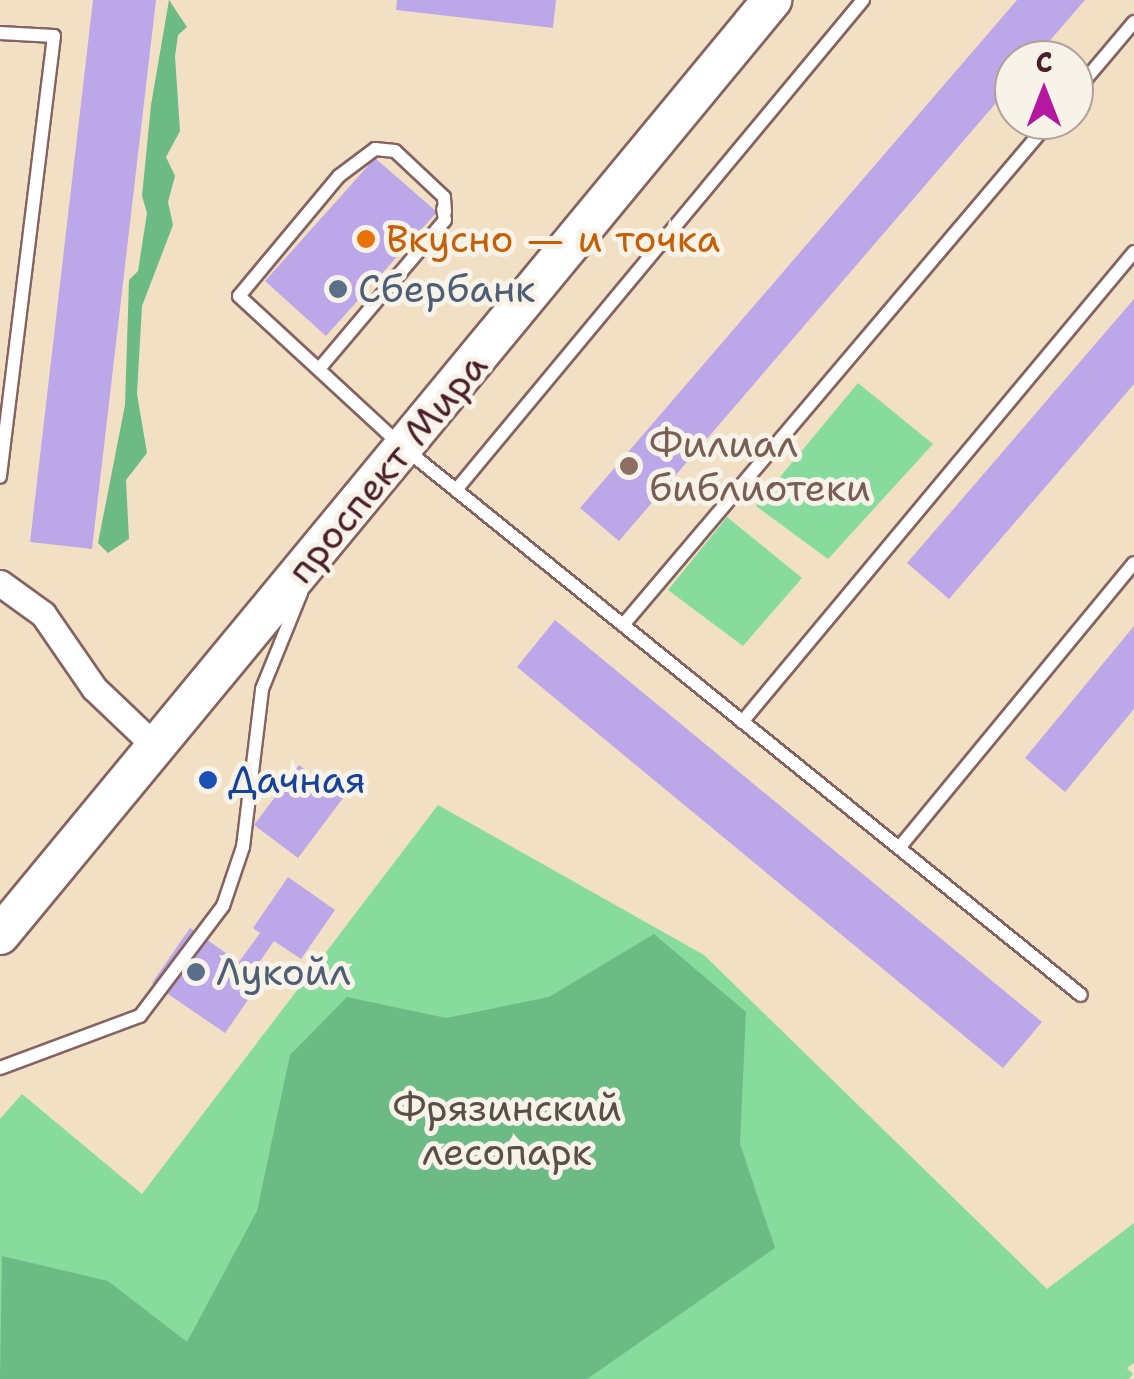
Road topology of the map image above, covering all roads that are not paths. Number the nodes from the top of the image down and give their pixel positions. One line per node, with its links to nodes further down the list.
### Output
1 (772, 0): 10 (main road, проспект Мира)
2 (863, 0): 12 (lane)
3 (1134, 22): 5 (lane)
4 (0, 34): 9 (lane)
5 (1094, 69)
6 (1034, 140): 16 (lane)
7 (1134, 252): 17 (lane)
8 (319, 370): 8 (lane); 10 (lane)
9 (4, 418): 11 (lane)
10 (404, 448): 12 (lane); 13 (main road, проспект Мира)
11 (0, 477)
12 (456, 490): 16 (lane)
13 (316, 554): 18 (main road, проспект Мира); 22 (lane)
14 (1134, 563): 19 (lane)
15 (0, 583): 18 (street)
16 (623, 625): 17 (lane)
17 (742, 722): 19 (lane)
18 (156, 748): 20 (main road, проспект Мира)
19 (899, 848): 21 (lane)
20 (0, 935)
21 (1081, 995)
22 (0, 1068)

